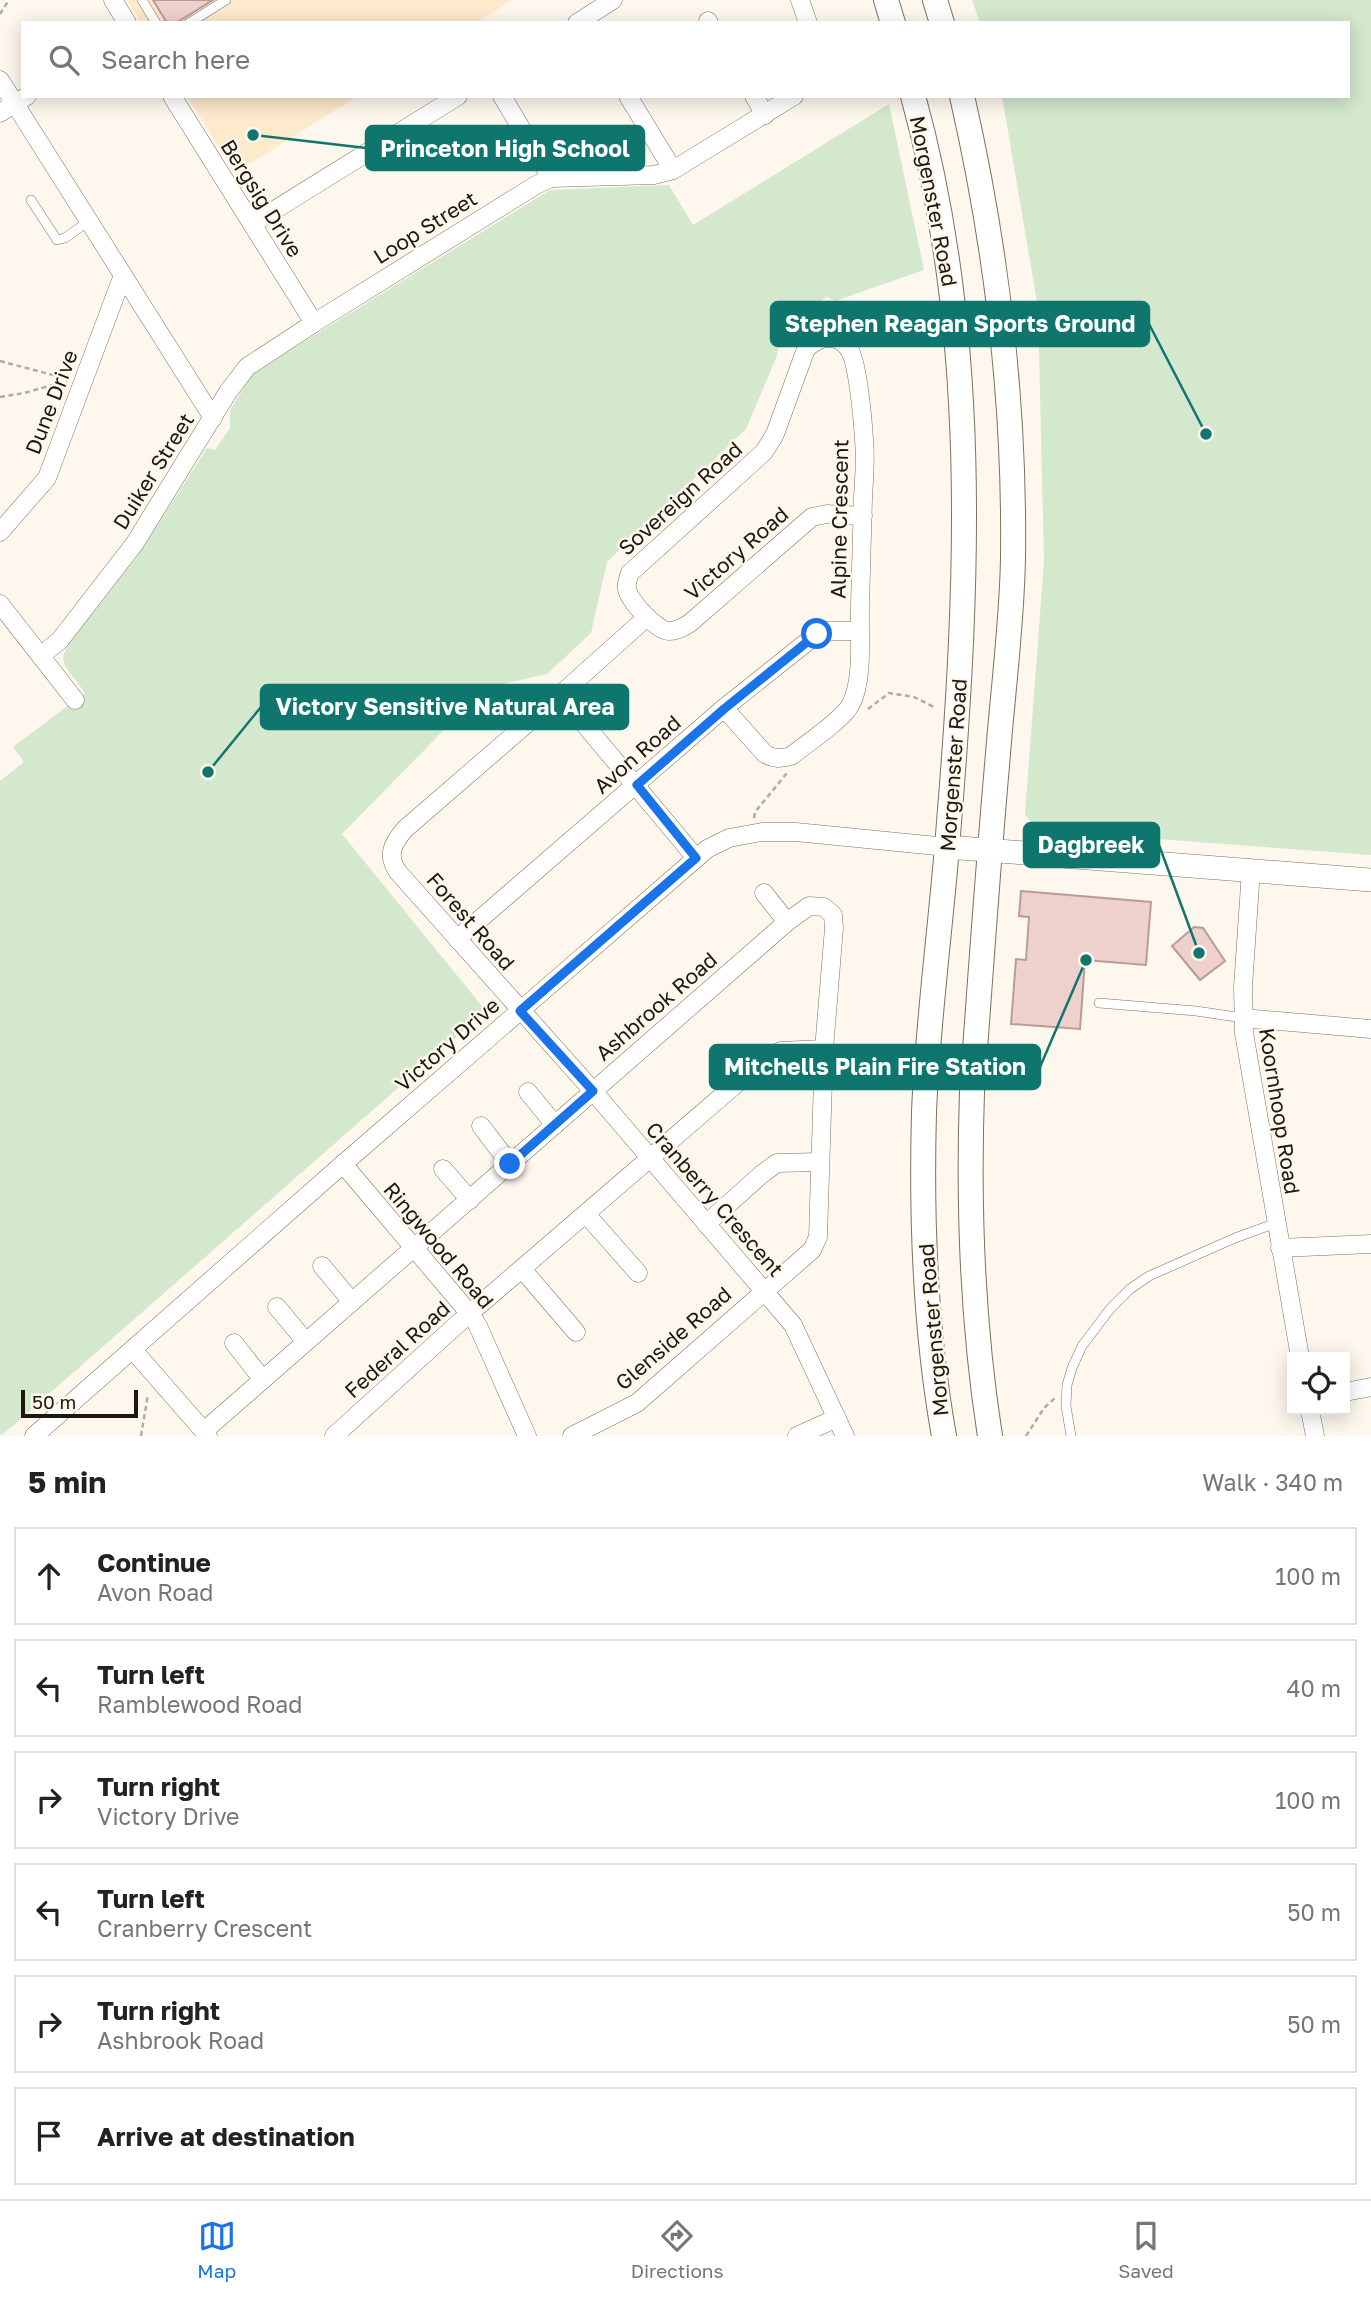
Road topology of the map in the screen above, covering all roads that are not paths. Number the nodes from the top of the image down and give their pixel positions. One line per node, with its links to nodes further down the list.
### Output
1 (113, 0): 8 (street)
2 (142, 0): 9 (lane)
3 (226, 0): 10 (lane)
4 (613, 0): 11 (street)
5 (800, 0): 12 (street)
6 (886, 0): 13 (main road)
7 (935, 0): 14 (main road)
8 (126, 21)
9 (155, 21)
10 (192, 21)
11 (580, 21)
12 (807, 21)
13 (892, 21)
14 (941, 21)
15 (0, 80): 24 (street)
16 (173, 98): 30 (street, Bergsig Drive)
17 (455, 98): 30 (street)
18 (503, 98): 27 (street)
19 (629, 98): 26 (street)
20 (755, 98): 25 (street)
21 (791, 98): 25 (street, Loop Street)
22 (914, 98): 45 (main road, Morgenster Road)
23 (962, 98): 46 (main road, Morgenster Road)
24 (14, 104): 29 (street)
25 (765, 115): 26 (street, Loop Street)
26 (673, 170): 27 (street, Loop Street)
27 (551, 178): 32 (street, Loop Street)
28 (31, 200): 29 (lane)
29 (89, 221): 31 (street)
30 (252, 224): 32 (street, Bergsig Drive)
31 (123, 275): 34 (street); 36 (street, Dune Drive)
32 (314, 323): 34 (street, Duiker Street)
33 (838, 341): 35 (street, Alpine Crescent); 38 (street, Sovereign Road)
34 (213, 418): 40 (street, Duiker Street)
35 (863, 516): 38 (street, Victory Road); 39 (street, Alpine Crescent)
36 (0, 532)
37 (0, 604): 40 (street)
38 (647, 617): 41 (street)
39 (859, 631): 43 (street, Avon Road); 43 (street, Alpine Crescent)
40 (41, 656): 42 (street)
41 (560, 695): 44 (street); 52 (street, Forest Road)
42 (75, 700)
43 (724, 709): 44 (street, Avon Road)
44 (637, 785): 47 (street); 52 (street, Avon Road)
45 (947, 847): 46 (street); 47 (street, Victory Drive); 98 (main road, Morgenster Road)
46 (990, 850): 48 (street); 99 (main road, Morgenster Road)
47 (696, 858): 54 (street, Victory Drive)
48 (1251, 870): 49 (street); 55 (street, Koornhoop Road)
49 (1371, 880)
50 (764, 893): 51 (street)
51 (788, 922): 57 (street, Ashbrook Road); 58 (street, Ashbrook Road)
52 (457, 939): 54 (street, Forest Road)
53 (1100, 1003): 55 (lane)
54 (520, 1011): 58 (street, Cranberry Crescent); 64 (street, Victory Drive)
55 (1242, 1018): 56 (street); 69 (street, Koornhoop Road)
56 (1371, 1029)
57 (824, 1049): 62 (street, Federal Road); 63 (street, Glenside Road)
58 (593, 1091): 60 (street, Ashbrook Road); 62 (street, Cranberry Crescent)
59 (528, 1092): 60 (street)
60 (555, 1125): 65 (street, Ashbrook Road)
61 (481, 1126): 65 (street)
62 (649, 1158): 68 (street, Federal Road); 70 (street, Cranberry Crescent)
63 (819, 1162): 70 (street); 77 (street, Glenside Road)
64 (343, 1164): 72 (street, Ringwood Road); 84 (street, Victory Drive)
65 (510, 1164): 67 (street, Ashbrook Road)
66 (443, 1169): 67 (street)
67 (470, 1199): 72 (street, Ashbrook Road)
68 (586, 1214): 75 (street, Federal Road); 76 (street)
69 (1276, 1223): 73 (street, Koornhoop Road); 100 (lane)
70 (706, 1224): 77 (street, Cranberry Crescent)
71 (1371, 1244): 73 (street)
72 (415, 1248): 78 (street, Ashbrook Road); 80 (street, Ringwood Road)
73 (1280, 1248): 85 (street, Koornhoop Road)
74 (322, 1266): 78 (street)
75 (522, 1269): 80 (street, Federal Road); 81 (street)
76 (638, 1273)
77 (764, 1290): 90 (street, Cranberry Crescent); 95 (street, Glenside Road)
78 (352, 1302): 82 (street, Ashbrook Road)
79 (277, 1307): 82 (street)
80 (470, 1314): 93 (street, Federal Road); 94 (street, Ringwood Road)
81 (576, 1332)
82 (306, 1342): 86 (street, Ashbrook Road)
83 (234, 1343): 86 (street)
84 (133, 1350): 91 (street); 92 (street, Victory Drive)
85 (1299, 1352)
86 (263, 1380): 91 (street, Ashbrook Road)
87 (1371, 1387): 88 (street)
88 (1350, 1391)
89 (1311, 1415): 101 (street)
90 (836, 1418): 96 (street); 97 (street, Cranberry Crescent)
91 (206, 1434)
92 (34, 1436)
93 (334, 1436)
94 (527, 1436)
95 (572, 1436)
96 (797, 1436)
97 (845, 1436)
98 (944, 1436)
99 (990, 1436)
100 (1071, 1436)
101 (1314, 1436)

